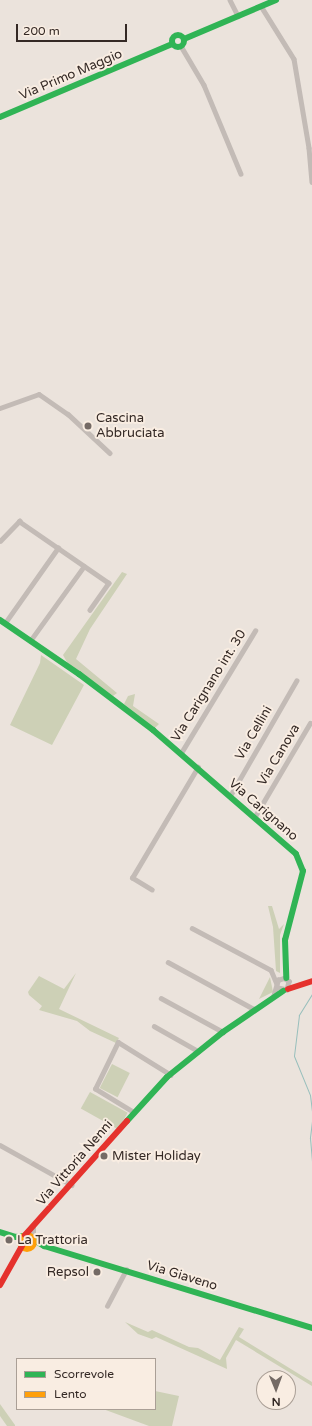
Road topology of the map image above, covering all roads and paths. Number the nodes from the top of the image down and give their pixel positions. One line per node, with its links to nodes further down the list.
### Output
1 (230, 0): 4 (street)
2 (276, 0): 3 (street)
3 (261, 6): 4 (street); 10 (street)
4 (238, 16): 5 (street)
5 (184, 39): 6 (street); 7 (street)
6 (172, 44): 7 (street); 8 (street, Via Primo Maggio)
7 (181, 46): 9 (street)
8 (0, 116)
9 (242, 174)
10 (312, 182)
11 (0, 408): 12 (street)
12 (110, 453)
13 (0, 541): 14 (street)
14 (58, 548): 15 (street); 17 (street)
15 (84, 566): 16 (street); 19 (street)
16 (90, 610)
17 (2, 622): 19 (street, Via Carignano)
18 (255, 631): 22 (street, Via Carignano int. 30)
19 (30, 641): 22 (street, Via Carignano)
20 (296, 681): 24 (street, Via Cellini)
21 (310, 723): 25 (street, Via Canova)
22 (181, 753): 23 (street, Via Carignano)
23 (198, 767): 24 (street, Via Carignano); 26 (street)
24 (230, 796): 25 (street, Via Carignano)
25 (254, 818): 30 (street, Via Carignano)
26 (152, 890)
27 (192, 928): 29 (street)
28 (168, 962): 34 (street)
29 (275, 976): 30 (street); 32 (street)
30 (283, 978): 32 (street); 32 (street)
31 (312, 981): 32 (street)
32 (283, 987): 34 (street, Via Vittoria Nenni)
33 (161, 998): 36 (street)
34 (254, 1010): 36 (street, Via Vittoria Nenni)
35 (154, 1026): 37 (street)
36 (223, 1032): 37 (street, Via Vittoria Nenni)
37 (198, 1052): 38 (street, Via Vittoria Nenni)
38 (171, 1075): 39 (street, Via Vittoria Nenni); 39 (street, Via Vittoria Nenni)
39 (133, 1112): 41 (street, Via Vittoria Nenni)
40 (0, 1145): 41 (street)
41 (72, 1186): 42 (street, Via Vittoria Nenni)
42 (33, 1228): 44 (street, Via Vittoria Nenni); 46 (street)
43 (0, 1232): 45 (street, Via Giaveno)
44 (24, 1235): 45 (street, Via Giaveno); 46 (street, Via Giaveno); 47 (street)
45 (15, 1236): 47 (street)
46 (32, 1243): 47 (street, Via Giaveno); 48 (street); 49 (street, Via Giaveno)
47 (21, 1244): 48 (street)
48 (16, 1260): 50 (street)
49 (126, 1270): 51 (street); 52 (street, Via Giaveno)
50 (0, 1285)
51 (107, 1306)
52 (312, 1328)

